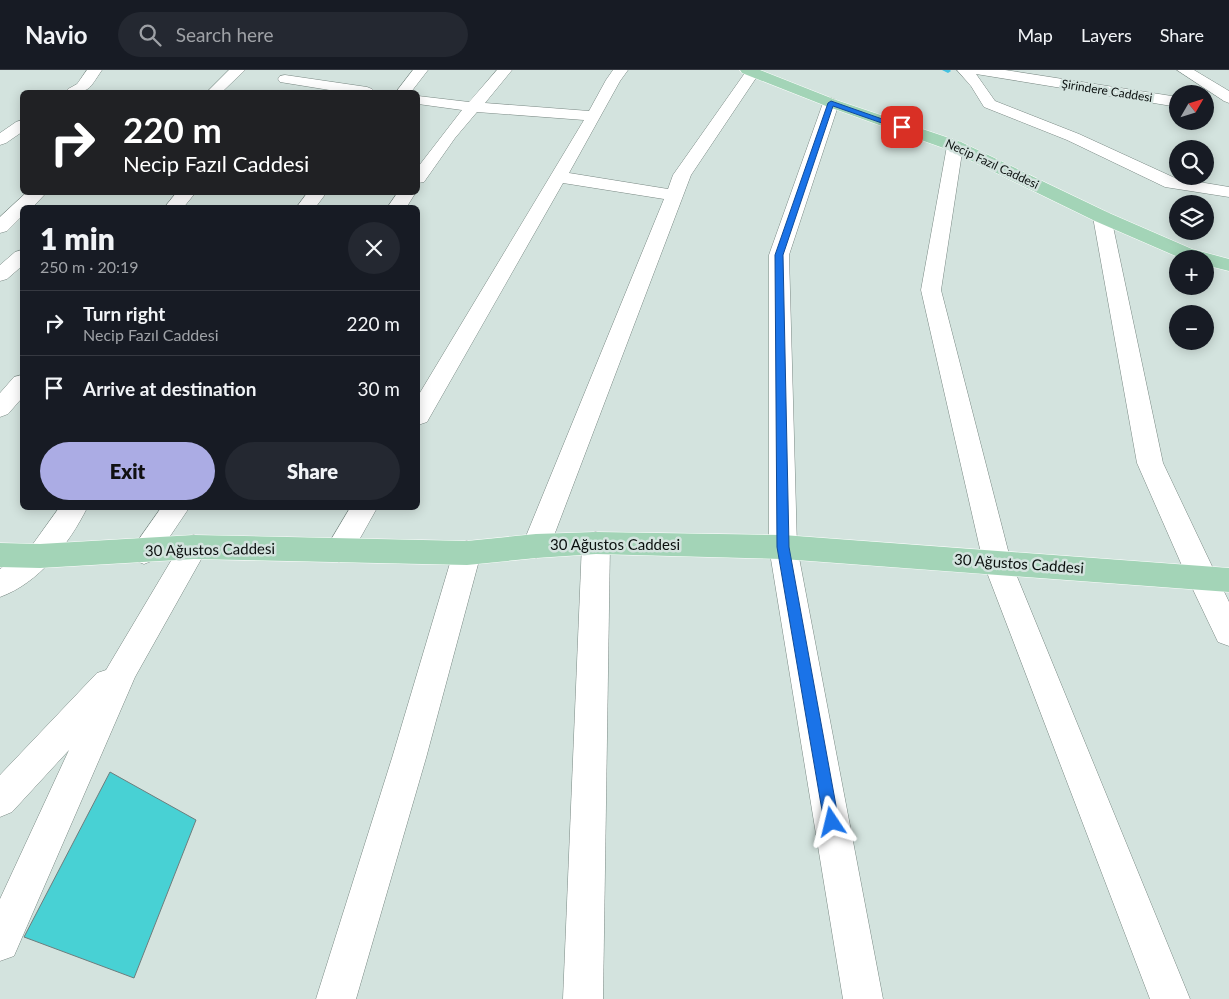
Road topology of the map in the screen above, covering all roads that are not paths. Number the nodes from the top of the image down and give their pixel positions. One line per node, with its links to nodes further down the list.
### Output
1 (95, 70): 13 (street)
2 (238, 70): 14 (street)
3 (421, 70): 17 (street)
4 (505, 70): 22 (street)
5 (621, 70): 25 (street)
6 (964, 70): 31 (street)
7 (978, 70): 12 (street, Şirindere Caddesi)
8 (1073, 70): 12 (street)
9 (1184, 70): 18 (street)
10 (750, 71): 21 (main road, Necip Fazıl Caddesi); 35 (street)
11 (290, 75): 15 (street); 16 (street)
12 (1094, 89): 20 (street, Şirindere Caddesi)
13 (77, 90)
14 (216, 90)
15 (276, 90)
16 (358, 90)
17 (405, 90)
18 (1229, 98)
19 (420, 100): 22 (street)
20 (1169, 101)
21 (831, 103): 28 (main road, Necip Fazıl Caddesi); 56 (street)
22 (474, 107): 25 (street); 29 (street)
23 (1214, 107): 24 (street)
24 (1229, 110)
25 (594, 116): 30 (street)
26 (20, 126): 27 (street)
27 (0, 140)
28 (955, 146): 40 (main road, Necip Fazıl Caddesi); 62 (street)
29 (420, 175)
30 (558, 177): 35 (street); 49 (street)
31 (1229, 192)
32 (35, 195): 36 (street)
33 (185, 195): 37 (street)
34 (316, 195): 38 (street)
35 (675, 195): 54 (street)
36 (24, 205)
37 (176, 205)
38 (307, 205)
39 (20, 209): 41 (street)
40 (1102, 217): 42 (main road, Necip Fazıl Caddesi); 63 (street)
41 (0, 227)
42 (1178, 250)
43 (20, 258): 46 (street)
44 (1214, 261): 45 (main road, Necip Fazıl Caddesi)
45 (1229, 265)
46 (0, 274)
47 (20, 384): 48 (street)
48 (0, 408)
49 (420, 413)
50 (73, 510): 61 (street)
51 (175, 510): 58 (street)
52 (363, 510): 57 (street)
53 (596, 543): 54 (main road, 30 Ağustos Caddesi); 56 (main road, 30 Ağustos Caddesi); 71 (street)
54 (536, 546): 59 (main road, 30 Ağustos Caddesi)
55 (194, 547): 57 (main road, 30 Ağustos Caddesi); 58 (main road, 30 Ağustos Caddesi); 67 (street)
56 (783, 547): 62 (main road, 30 Ağustos Caddesi); 72 (street)
57 (339, 550): 59 (main road, 30 Ağustos Caddesi)
58 (144, 552): 61 (main road, 30 Ağustos Caddesi)
59 (467, 553): 70 (street)
60 (0, 555): 61 (main road, 30 Ağustos Caddesi)
61 (40, 556): 65 (street)
62 (997, 562): 63 (main road, 30 Ağustos Caddesi); 73 (street)
63 (1201, 577): 64 (main road, 30 Ağustos Caddesi); 66 (street)
64 (1229, 580)
65 (0, 585)
66 (1229, 632)
67 (123, 668): 68 (street); 69 (street)
68 (0, 800)
69 (0, 942)
70 (336, 999)
71 (583, 999)
72 (863, 999)
73 (1170, 999)

